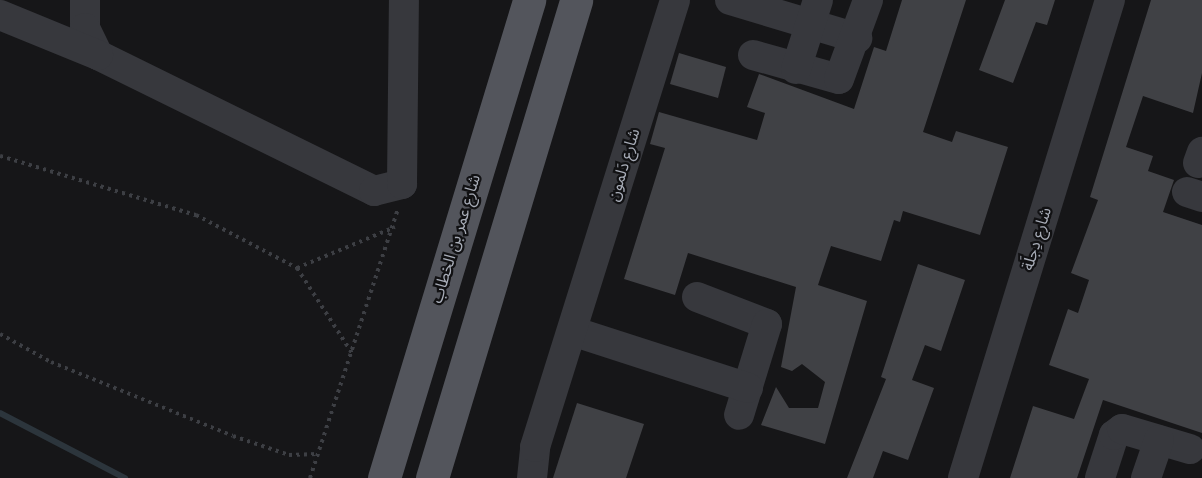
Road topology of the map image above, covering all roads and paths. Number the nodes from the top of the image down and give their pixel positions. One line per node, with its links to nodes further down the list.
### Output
1 (85, 0): 12 (street)
2 (404, 0): 16 (street)
3 (529, 0): 27 (main road, شارع عمر بن الخطاب)
4 (576, 0): 28 (main road)
5 (675, 0): 20 (street, شارع دَلمون)
6 (730, 0): 9 (street)
7 (868, 0): 11 (street)
8 (1110, 0): 30 (street, شارع دِجلَة)
9 (814, 12): 11 (street); 14 (street)
10 (0, 15): 12 (street)
11 (857, 38): 14 (street)
12 (98, 55): 16 (street)
13 (753, 55): 14 (street)
14 (796, 69)
15 (0, 156): 18 (path)
16 (402, 184): 17 (path)
17 (395, 227): 18 (path); 22 (path)
18 (297, 268): 22 (path)
19 (697, 297): 20 (street)
20 (572, 331): 29 (street, شارع دَلمون)
21 (0, 334): 25 (path)
22 (352, 353): 25 (path)
23 (1159, 440): 24 (street); 31 (street); 32 (street)
24 (1190, 449)
25 (318, 454): 26 (path)
26 (310, 478)
27 (384, 478)
28 (432, 478)
29 (532, 478)
30 (963, 478)
31 (1100, 478)
32 (1146, 478)

